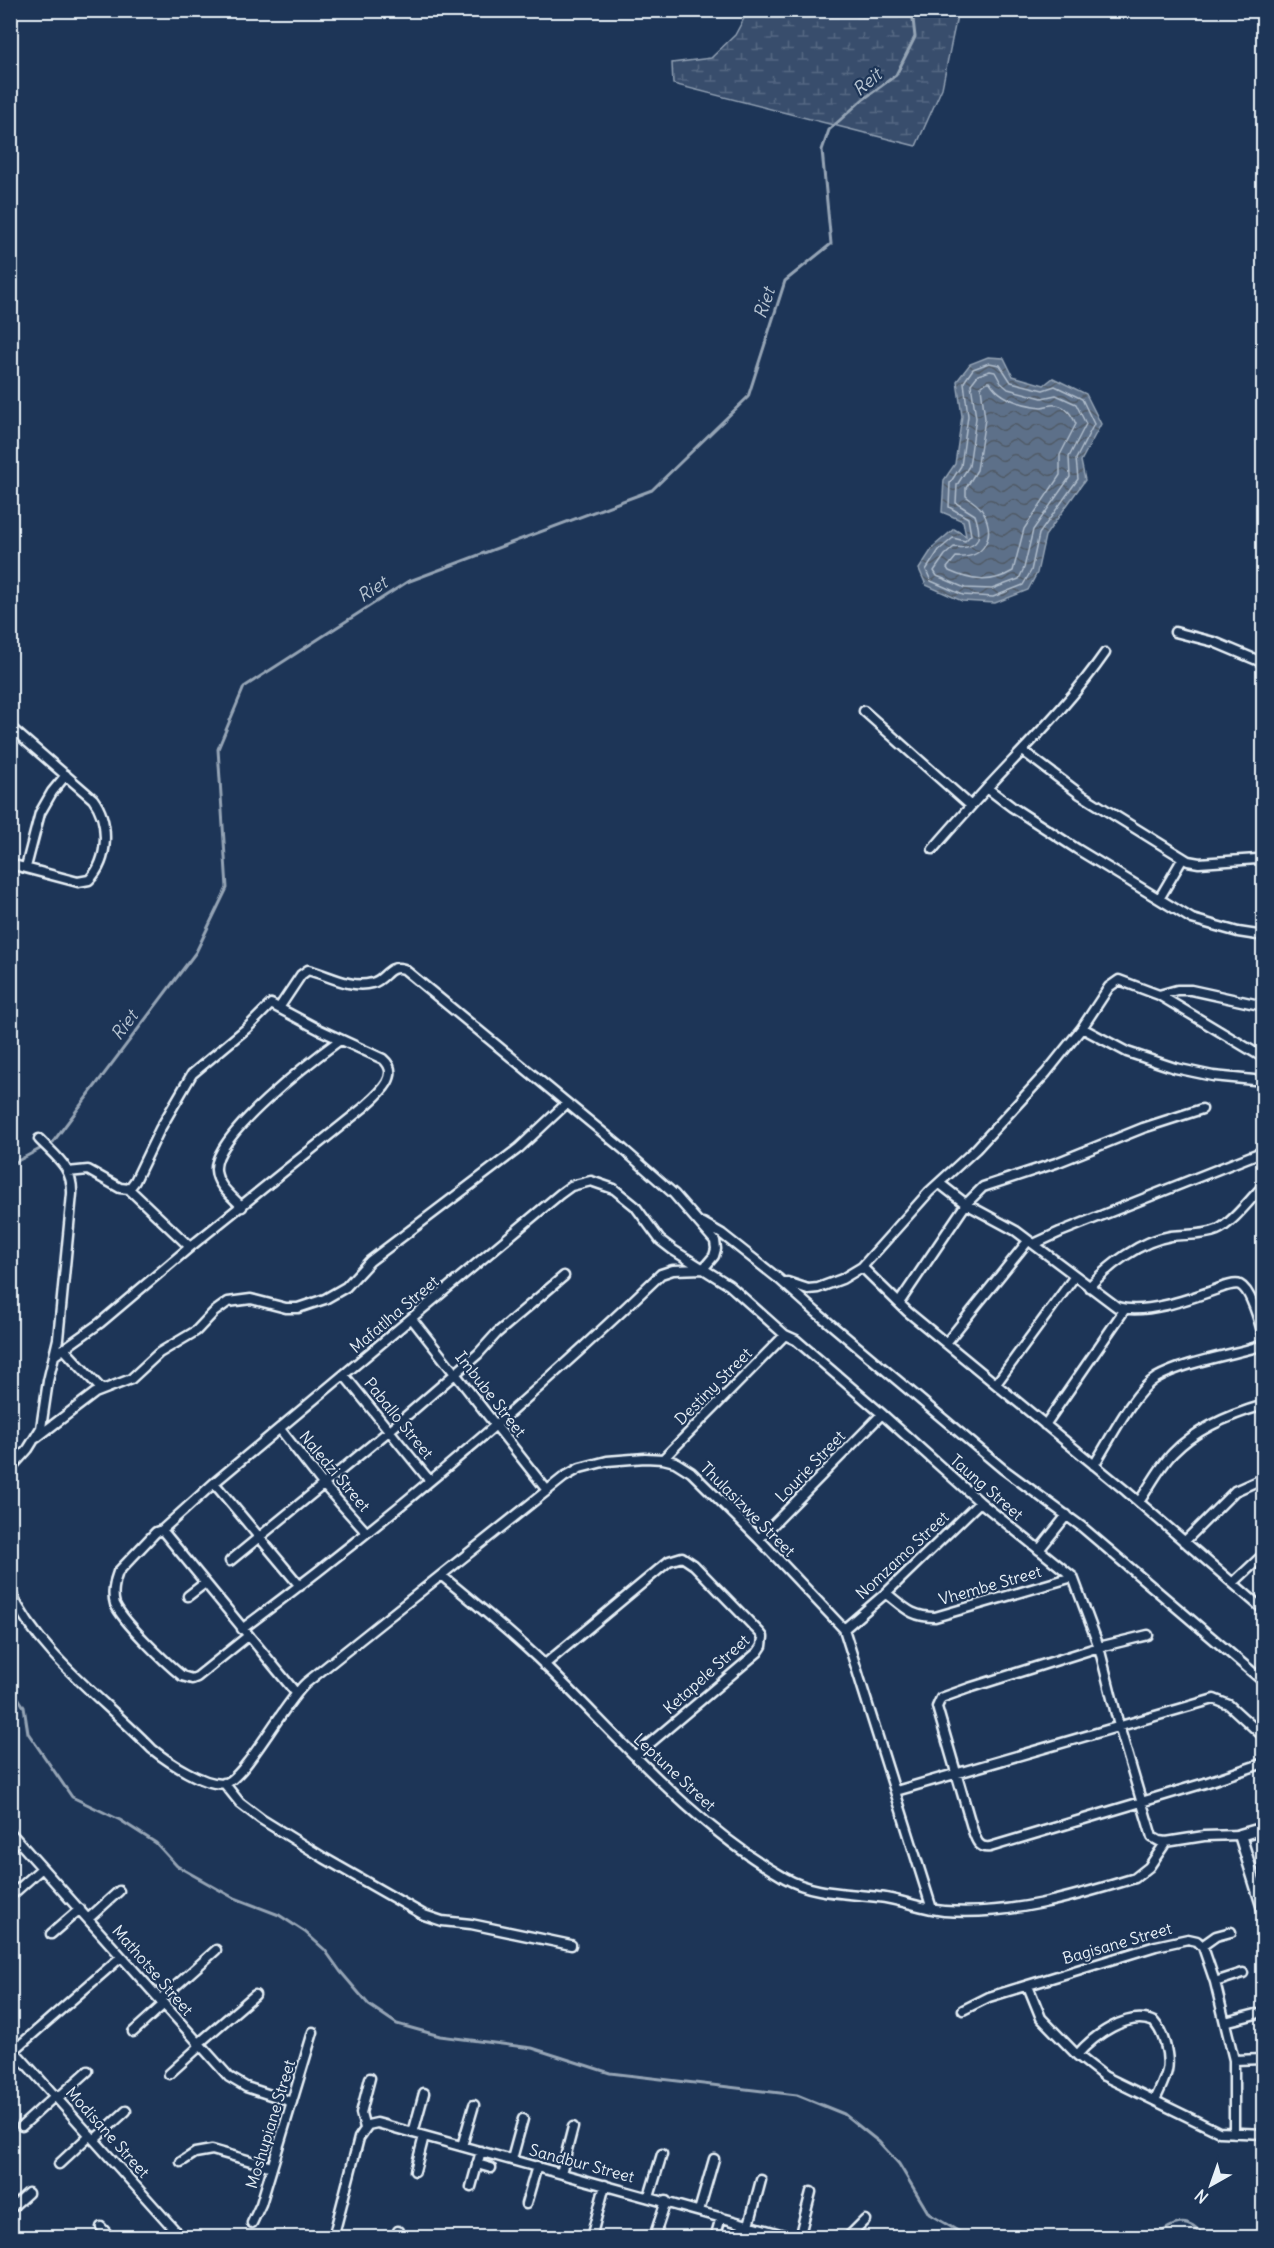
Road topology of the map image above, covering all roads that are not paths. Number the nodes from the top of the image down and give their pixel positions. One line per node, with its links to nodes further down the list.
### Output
1 (1175, 632): 3 (street)
2 (1105, 653): 6 (street)
3 (1263, 663)
4 (864, 711): 9 (street)
5 (11, 730): 7 (street)
6 (1023, 751): 8 (street); 11 (street)
7 (66, 775): 14 (street); 14 (street)
8 (987, 788): 9 (street); 15 (street)
9 (971, 807): 10 (street)
10 (933, 849)
11 (1183, 858): 12 (street); 15 (street)
12 (1263, 863)
13 (10, 864): 14 (street)
14 (26, 867)
15 (1159, 899): 16 (street)
16 (1263, 936)
17 (1159, 995): 18 (street); 20 (street); 22 (street)
18 (1263, 1006)
19 (279, 1008): 21 (street); 24 (street); 31 (street)
20 (1082, 1028): 23 (street); 29 (street)
21 (340, 1040): 33 (street); 33 (street)
22 (1263, 1058)
23 (1263, 1081)
24 (567, 1102): 34 (street); 55 (street)
25 (1202, 1108): 32 (street)
26 (39, 1139): 28 (street)
27 (1263, 1151): 35 (street)
28 (68, 1172): 31 (street); 51 (street)
29 (939, 1184): 32 (street); 37 (street)
30 (1263, 1185): 42 (street)
31 (129, 1189): 36 (street)
32 (966, 1204): 35 (street); 43 (street)
33 (242, 1207): 36 (street)
34 (700, 1223): 38 (street); 41 (street)
35 (1031, 1242): 40 (street); 48 (street)
36 (190, 1247): 50 (street)
37 (862, 1267): 41 (street); 43 (street)
38 (703, 1269): 45 (street, Mafatlha Street); 46 (street, Taung Street); 58 (street, Paballo Street)
39 (564, 1276): 52 (street)
40 (1075, 1276): 42 (street); 54 (street)
41 (779, 1279): 74 (street)
42 (1089, 1287): 44 (street)
43 (899, 1303): 48 (street)
44 (1125, 1309): 47 (street); 59 (street)
45 (412, 1319): 52 (street, Imbube Street); 53 (street, Mafatlha Street)
46 (785, 1335): 57 (street, Taung Street); 63 (street, Destiny Street)
47 (1263, 1338)
48 (946, 1343): 54 (street)
49 (1263, 1345): 64 (street)
50 (64, 1349): 51 (street); 55 (street)
51 (55, 1354): 62 (street)
52 (454, 1372): 58 (street, Imbube Street); 61 (street)
53 (344, 1375): 60 (street, Mafatlha Street); 61 (street, Paballo Street)
54 (996, 1384): 59 (street)
55 (102, 1390): 62 (street)
56 (1263, 1405): 72 (street)
57 (882, 1414): 71 (street, Taung Street); 78 (street, Lourie Street)
58 (496, 1424): 67 (street, Paballo Street); 70 (street, Imbube Street)
59 (1046, 1425): 64 (street)
60 (280, 1429): 68 (street, Mafatlha Street); 69 (street, Naledzi Street)
61 (390, 1430): 67 (street, Paballo Street); 69 (street)
62 (36, 1438): 65 (street)
63 (663, 1459): 70 (street, Thulasizwe Street); 78 (street, Thulasizwe Street)
64 (1094, 1465): 72 (street)
65 (10, 1469)
66 (1263, 1478): 79 (street)
67 (430, 1481): 73 (street, Paballo Street)
68 (214, 1483): 75 (street, Mafatlha Street); 77 (street)
69 (323, 1484): 76 (street, Naledzi Street); 77 (street)
70 (546, 1489): 83 (street, Thulasizwe Street)
71 (980, 1502): 80 (street, Taung Street); 89 (street, Nomzamo Street)
72 (1139, 1502): 79 (street)
73 (398, 1507): 76 (street, Naledzi Street)
74 (1067, 1515): 80 (street); 97 (street)
75 (162, 1530): 85 (street); 93 (street, Mafatlha Street)
76 (366, 1532): 87 (street, Naledzi Street)
77 (259, 1537): 82 (street); 87 (street)
78 (759, 1539): 92 (street, Thulasizwe Street)
79 (1184, 1542): 86 (street)
80 (1039, 1550): 84 (street, Taung Street)
81 (1263, 1554): 86 (street)
82 (230, 1561)
83 (442, 1576): 96 (street, Leptune Street); 98 (street, Thulasizwe Street)
84 (1073, 1577): 89 (street, Vhembe Street); 95 (street)
85 (205, 1583): 90 (street); 93 (street)
86 (1233, 1583): 91 (street)
87 (300, 1586): 93 (street, Naledzi Street)
88 (10, 1591): 104 (street)
89 (886, 1593): 92 (street, Nomzamo Street)
90 (188, 1596)
91 (1263, 1610)
92 (844, 1629): 105 (street, Thulasizwe Street)
93 (245, 1633): 98 (street)
94 (1148, 1635): 95 (street)
95 (1099, 1647): 99 (street); 103 (street)
96 (544, 1665): 101 (street, Leptune Street); 101 (street, Ketapele Street)
97 (1263, 1682)
98 (296, 1693): 104 (street, Thulasizwe Street)
99 (1119, 1726): 100 (street); 103 (street); 106 (street)
100 (1263, 1737)
101 (635, 1756): 115 (street, Leptune Street)
102 (1263, 1763): 106 (street)
103 (955, 1773): 105 (street); 106 (street)
104 (224, 1783): 120 (street)
105 (896, 1791): 115 (street, Thulasizwe Street)
106 (1140, 1801): 110 (street)
107 (1263, 1828): 109 (street)
108 (10, 1832): 111 (street, Mathotse Street)
109 (1240, 1834): 110 (street); 116 (street)
110 (1167, 1842): 115 (street, Leptune Street)
111 (42, 1868): 113 (street); 114 (street, Mathotse Street)
112 (119, 1891): 117 (street)
113 (14, 1893)
114 (80, 1909): 117 (street, Mathotse Street); 119 (street)
115 (932, 1909)
116 (1263, 1909)
117 (88, 1919): 123 (street, Mathotse Street)
118 (1231, 1932): 121 (street)
119 (51, 1934)
120 (571, 1945)
121 (1202, 1946): 125 (street); 126 (street, Bagisane Street)
122 (216, 1950): 128 (street)
123 (122, 1957): 128 (street, Mathotse Street); 135 (street)
124 (1243, 1973): 125 (street)
125 (1215, 1982): 131 (street)
126 (1028, 1986): 129 (street, Bagisane Street); 136 (street)
127 (255, 1995): 134 (street)
128 (162, 2002): 132 (street); 134 (street, Mathotse Street)
129 (963, 2010)
130 (1256, 2014): 131 (street)
131 (1225, 2022): 138 (street)
132 (133, 2032)
133 (313, 2032): 145 (street, Moshupiane Street)
134 (199, 2045): 140 (street); 145 (street, Mathotse Street)
135 (12, 2050): 143 (street, Modisane Street)
136 (1077, 2055): 144 (street); 144 (street)
137 (1263, 2059): 138 (street)
138 (1234, 2060): 153 (street)
139 (88, 2071): 143 (street)
140 (169, 2074)
141 (370, 2078): 151 (street)
142 (424, 2093): 152 (street)
143 (57, 2097): 149 (street); 156 (street, Modisane Street)
144 (1155, 2100): 153 (street)
145 (292, 2102): 166 (street, Moshupiane Street)
146 (474, 2105): 157 (street)
147 (126, 2111): 156 (street)
148 (523, 2120): 160 (street)
149 (22, 2126)
150 (573, 2127): 169 (street)
151 (364, 2129): 152 (street, Sandbur Street); 189 (street)
152 (413, 2133): 155 (street, Sandbur Street)
153 (1234, 2133): 154 (street)
154 (1263, 2134)
155 (424, 2136): 157 (street, Sandbur Street); 168 (street)
156 (92, 2138): 163 (street); 188 (street, Modisane Street)
157 (462, 2146): 158 (street, Sandbur Street)
158 (481, 2151): 160 (street, Sandbur Street); 164 (street)
159 (662, 2154): 175 (street)
160 (512, 2159): 165 (street, Sandbur Street)
161 (714, 2159): 179 (street)
162 (181, 2162): 166 (street)
163 (59, 2164)
164 (477, 2164): 167 (street); 172 (street)
165 (537, 2166): 169 (street, Sandbur Street); 177 (street)
166 (272, 2167): 182 (street, Moshupiane Street)
167 (491, 2168)
168 (415, 2171)
169 (561, 2173): 171 (street, Sandbur Street)
170 (761, 2180): 183 (street)
171 (605, 2185): 175 (street, Sandbur Street); 190 (street)
172 (471, 2187)
173 (811, 2192): 192 (street)
174 (28, 2193): 178 (street)
175 (649, 2197): 176 (street, Sandbur Street)
176 (666, 2201): 179 (street, Sandbur Street); 186 (street)
177 (526, 2204)
178 (10, 2209)
179 (699, 2211): 180 (street, Sandbur Street)
180 (721, 2217): 183 (street, Sandbur Street); 191 (street)
181 (865, 2220): 193 (street)
182 (252, 2223)
183 (748, 2224): 185 (street, Sandbur Street)
184 (101, 2227): 187 (street)
185 (777, 2235): 192 (street, Sandbur Street)
186 (654, 2237)
187 (111, 2238)
188 (182, 2238)
189 (333, 2238)
190 (591, 2238)
191 (715, 2238)
192 (797, 2238)
193 (847, 2238)

